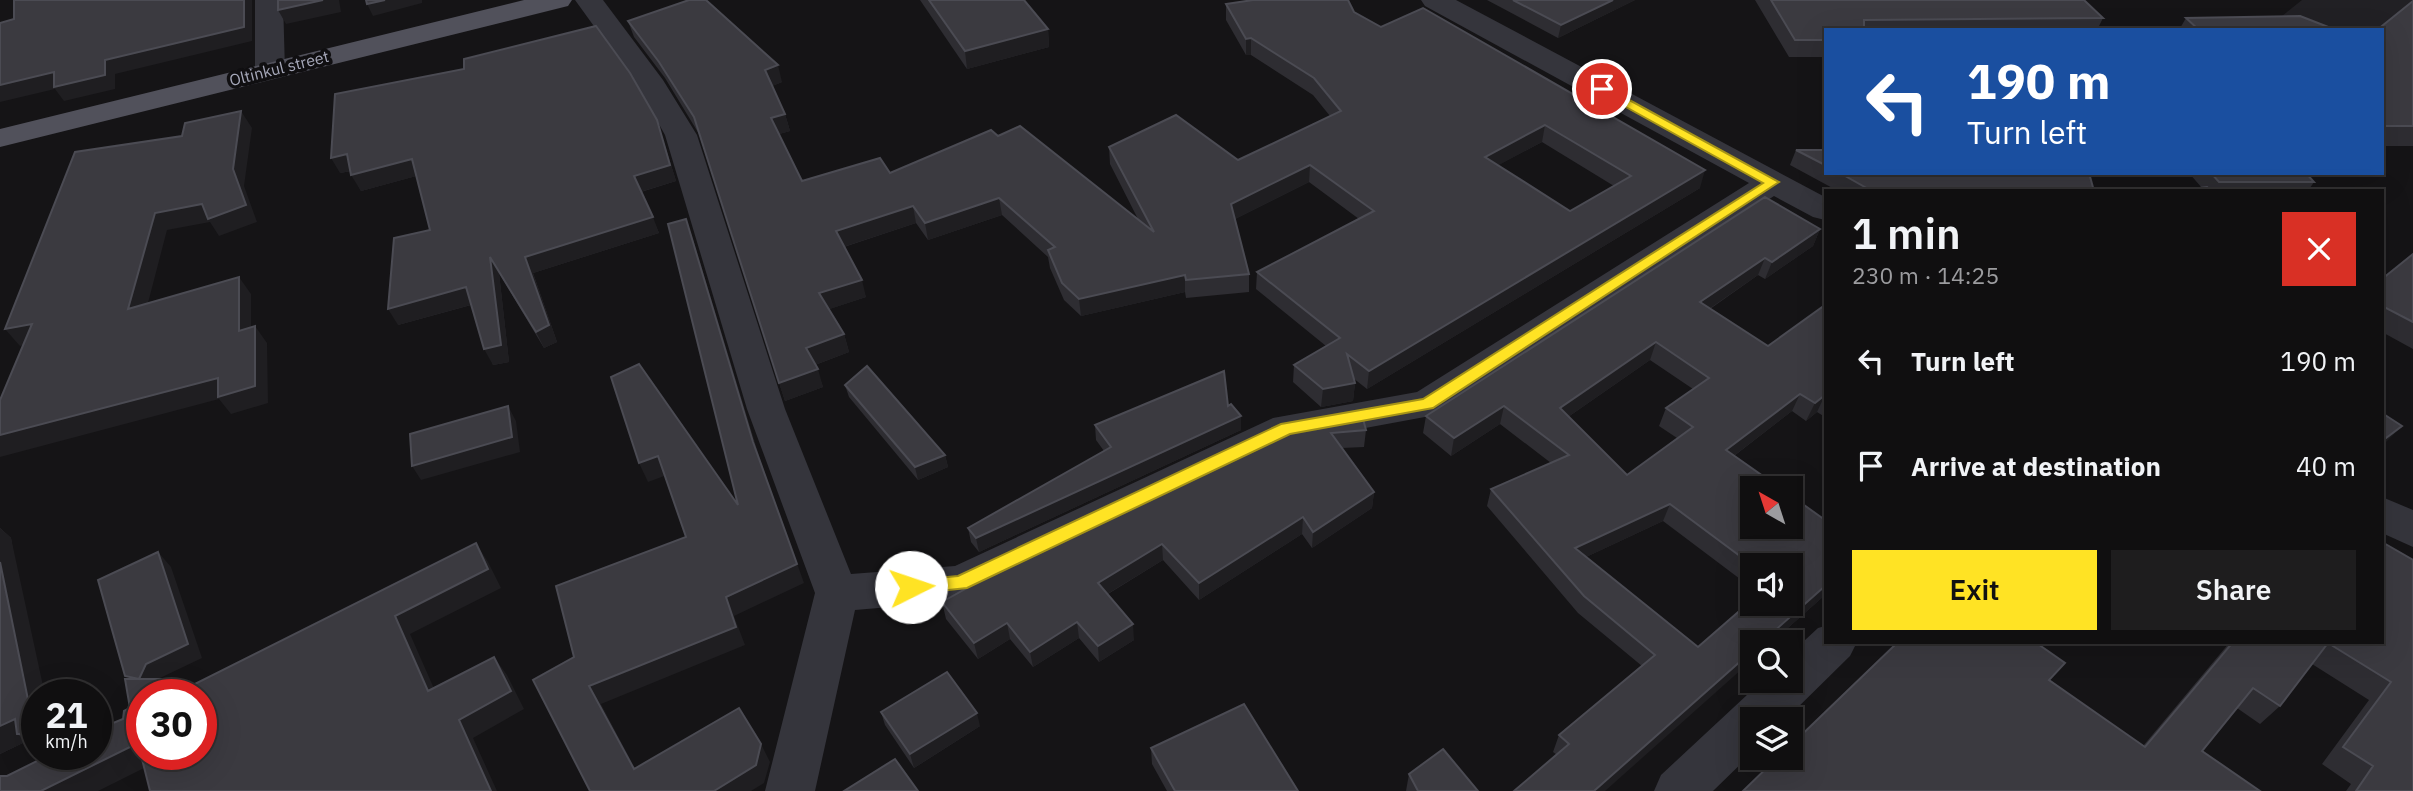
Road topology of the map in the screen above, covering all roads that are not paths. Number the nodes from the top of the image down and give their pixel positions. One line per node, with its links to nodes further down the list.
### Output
1 (269, 0): 5 (street)
2 (558, 0): 5 (main road, Oltinkul street)
3 (589, 0): 11 (street)
4 (1435, 0): 7 (street)
5 (270, 71): 6 (main road, Oltinkul street)
6 (0, 138)
7 (1773, 182): 8 (street); 11 (street)
8 (1824, 210)
9 (2384, 514): 10 (street)
10 (2413, 530)
11 (837, 593): 15 (street)
12 (1832, 644): 13 (street)
13 (1766, 707)
14 (1740, 732): 16 (street)
15 (790, 791)
16 (1679, 791)

